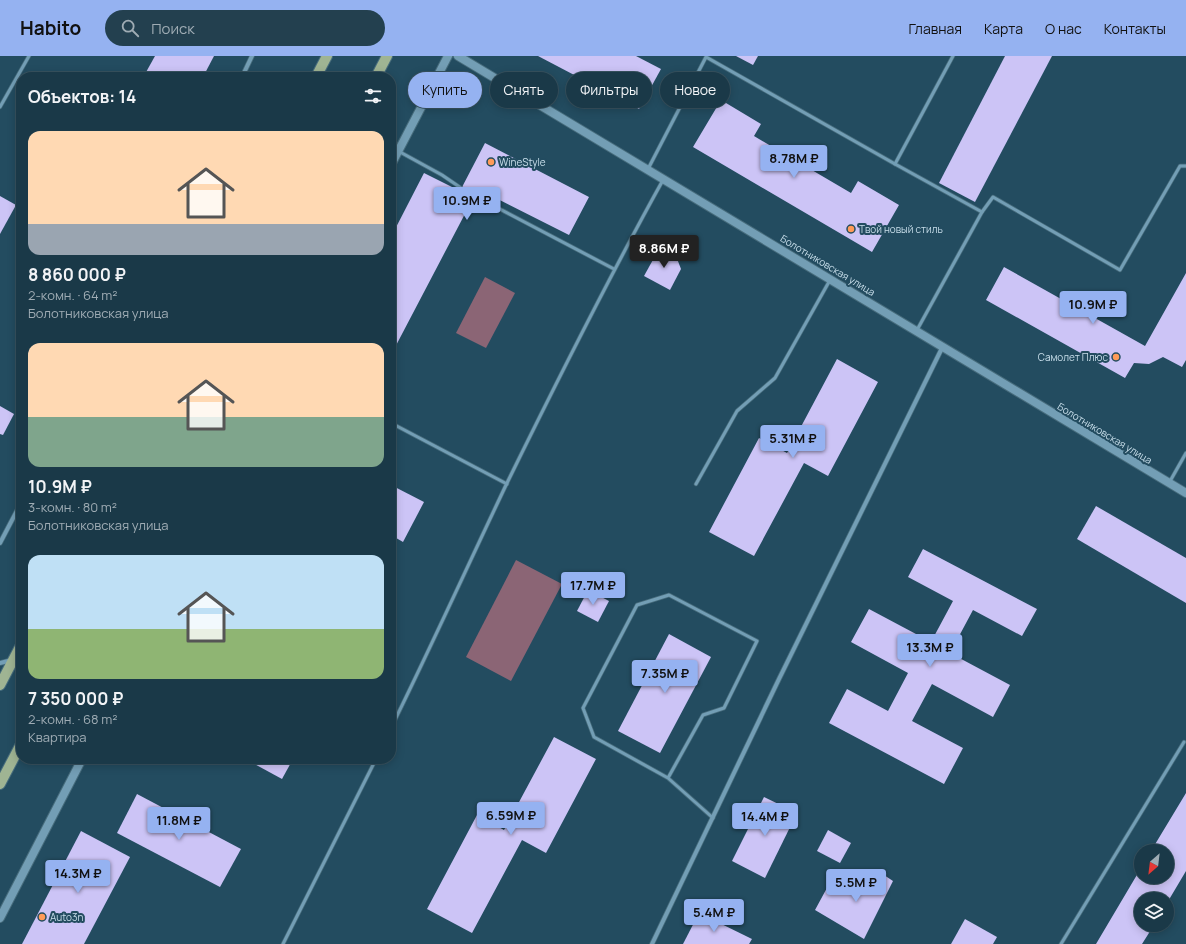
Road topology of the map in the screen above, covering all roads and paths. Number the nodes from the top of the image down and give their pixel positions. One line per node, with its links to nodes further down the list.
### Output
1 (29, 56): 9 (lane)
2 (252, 56): 10 (street)
3 (327, 56): 11 (main road)
4 (387, 56): 12 (main road)
5 (448, 56): 15 (street)
6 (458, 56): 19 (street, Болотниковская улица)
7 (706, 56): 17 (lane); 19 (lane)
8 (953, 56): 17 (lane)
9 (20, 72)
10 (244, 72)
11 (319, 72)
12 (379, 72)
13 (16, 79): 14 (lane)
14 (0, 107)
15 (398, 151): 16 (street); 21 (lane)
16 (396, 155)
17 (895, 164): 23 (lane)
18 (1186, 166): 23 (lane)
19 (648, 169): 20 (street, Болотниковская улица)
20 (664, 178): 24 (lane); 25 (street, Болотниковская улица)
21 (461, 188)
22 (475, 196): 24 (lane)
23 (982, 212): 26 (lane)
24 (614, 269): 31 (lane)
25 (831, 278): 26 (street, Болотниковская улица); 32 (lane)
26 (917, 330): 27 (street, Болотниковская улица)
27 (943, 346): 30 (street, Болотниковская улица); 47 (street)
28 (396, 426): 31 (lane)
29 (1186, 452): 30 (lane)
30 (1169, 482): 33 (street, Болотниковская улица)
31 (507, 484): 40 (lane)
32 (696, 484)
33 (1186, 493)
34 (16, 513): 35 (street)
35 (0, 543)
36 (16, 655): 37 (main road)
37 (14, 659): 38 (street); 39 (main road)
38 (0, 663)
39 (0, 685)
40 (396, 718)
41 (1184, 742): 51 (lane)
42 (16, 754): 46 (main road)
43 (79, 764): 48 (street)
44 (373, 764): 49 (lane)
45 (668, 778): 45 (lane); 47 (lane)
46 (0, 784)
47 (713, 818): 50 (street)
48 (0, 918)
49 (283, 944)
50 (652, 944)
51 (1061, 944)

